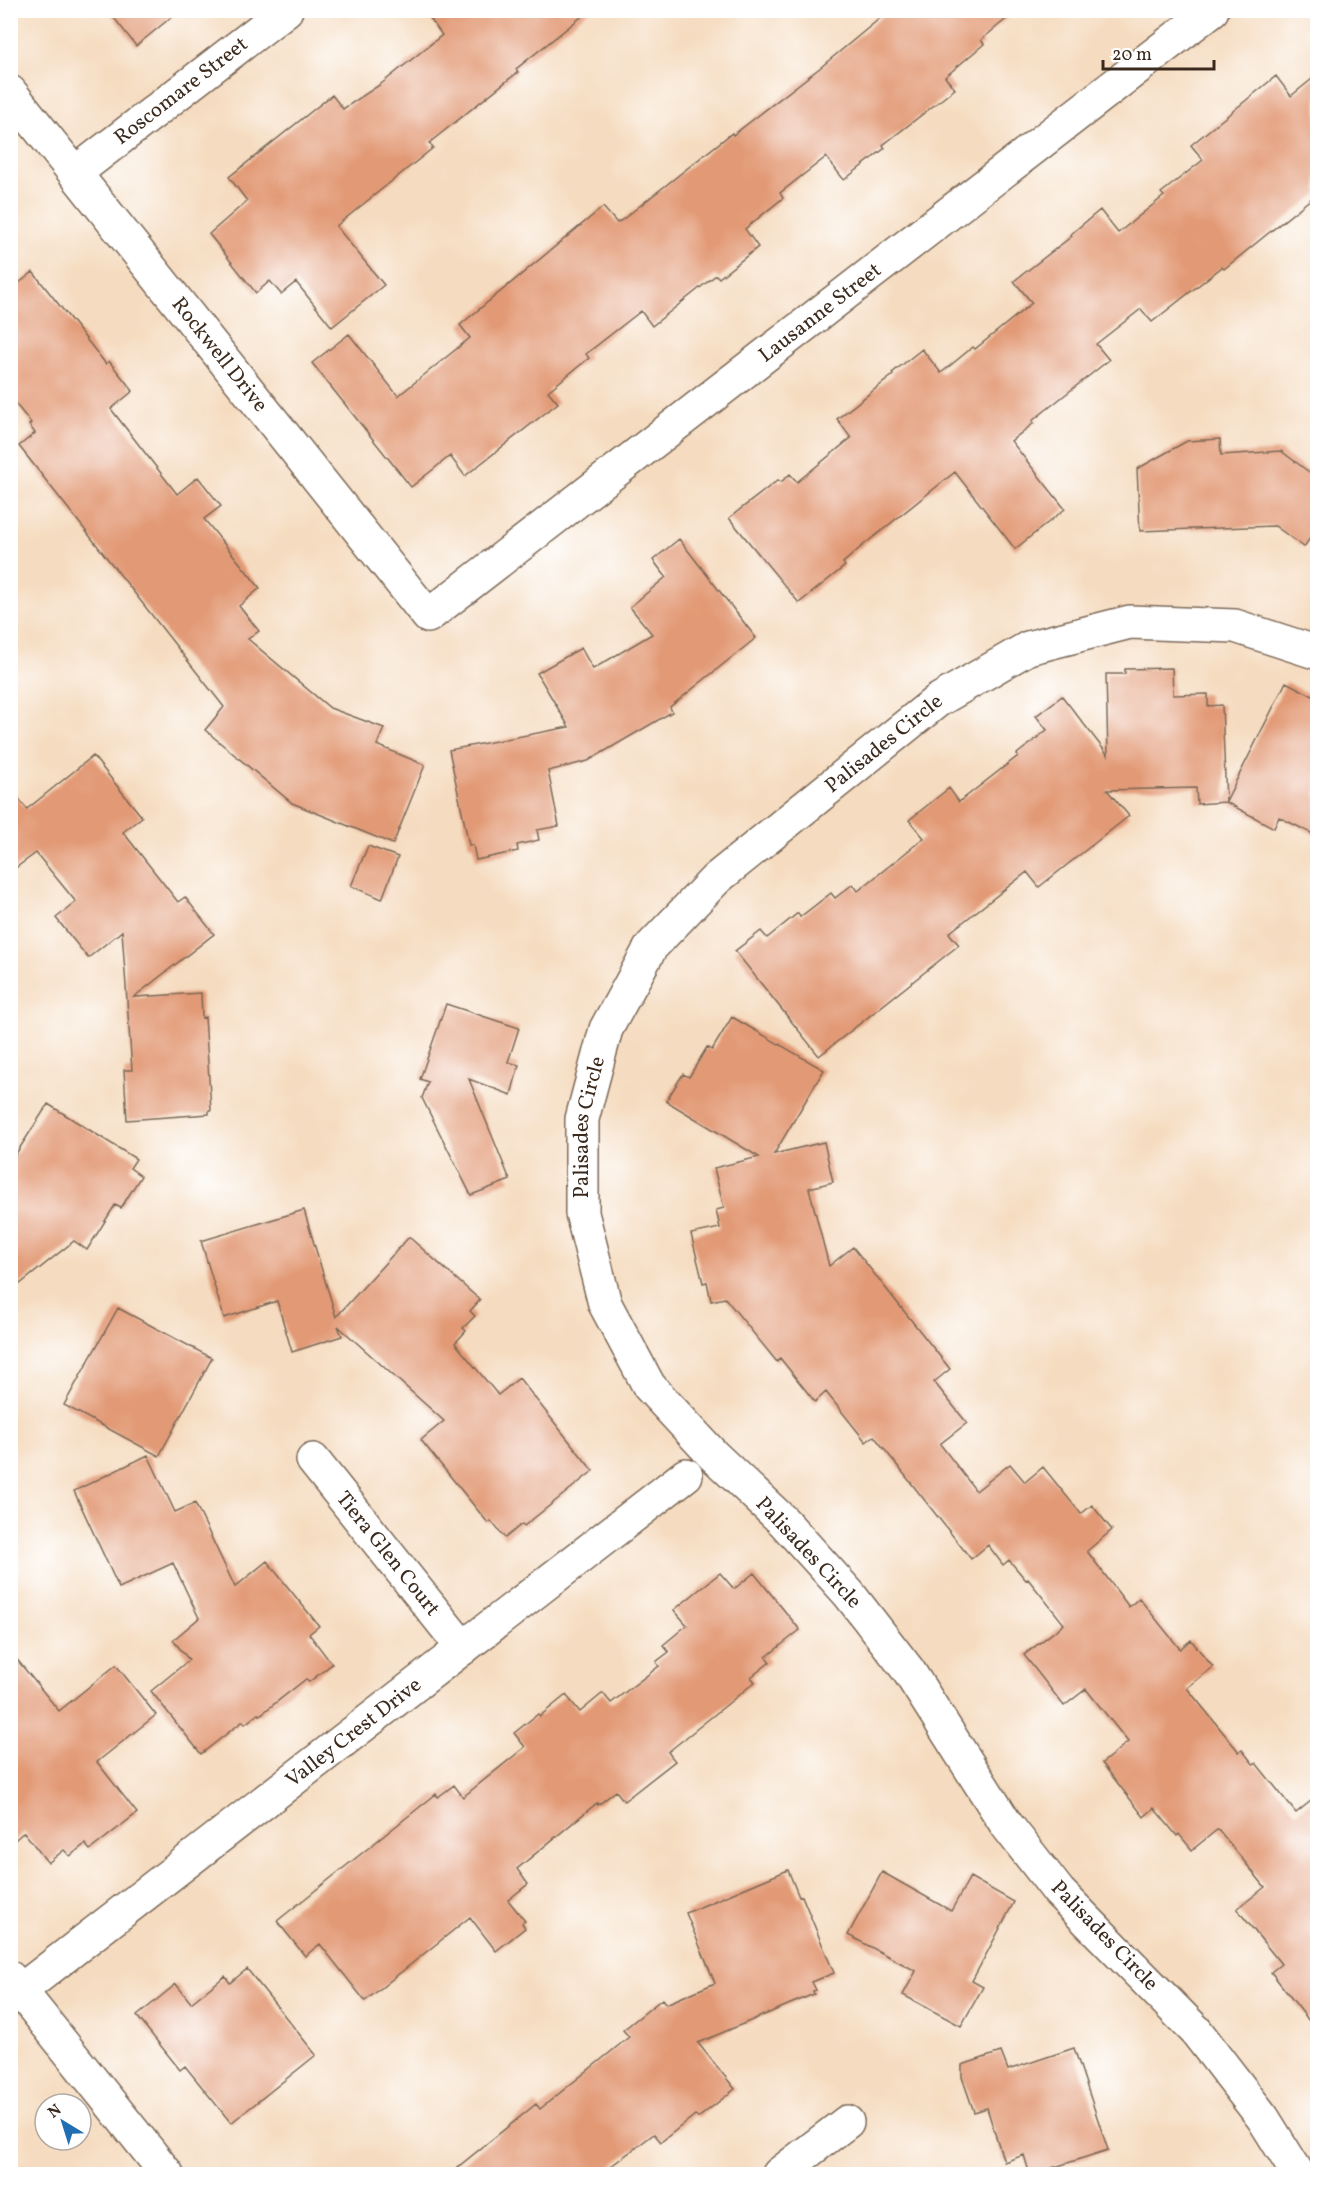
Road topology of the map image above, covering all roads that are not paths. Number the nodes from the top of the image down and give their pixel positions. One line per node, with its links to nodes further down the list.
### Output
1 (285, 10): 4 (street, Roscomare Street)
2 (1212, 10): 5 (street, Lausanne Street)
3 (10, 92): 4 (street, Rockwell Drive)
4 (75, 173): 5 (street, Rockwell Drive)
5 (428, 616)
6 (1317, 653): 14 (street, Palisades Circle)
7 (313, 1460): 9 (street, Tiera Glen Court)
8 (686, 1475): 9 (street, Valley Crest Drive)
9 (463, 1648): 10 (street, Valley Crest Drive)
10 (15, 1984): 12 (street)
11 (848, 2122): 13 (street)
12 (167, 2175)
13 (779, 2175)
14 (1298, 2175)

